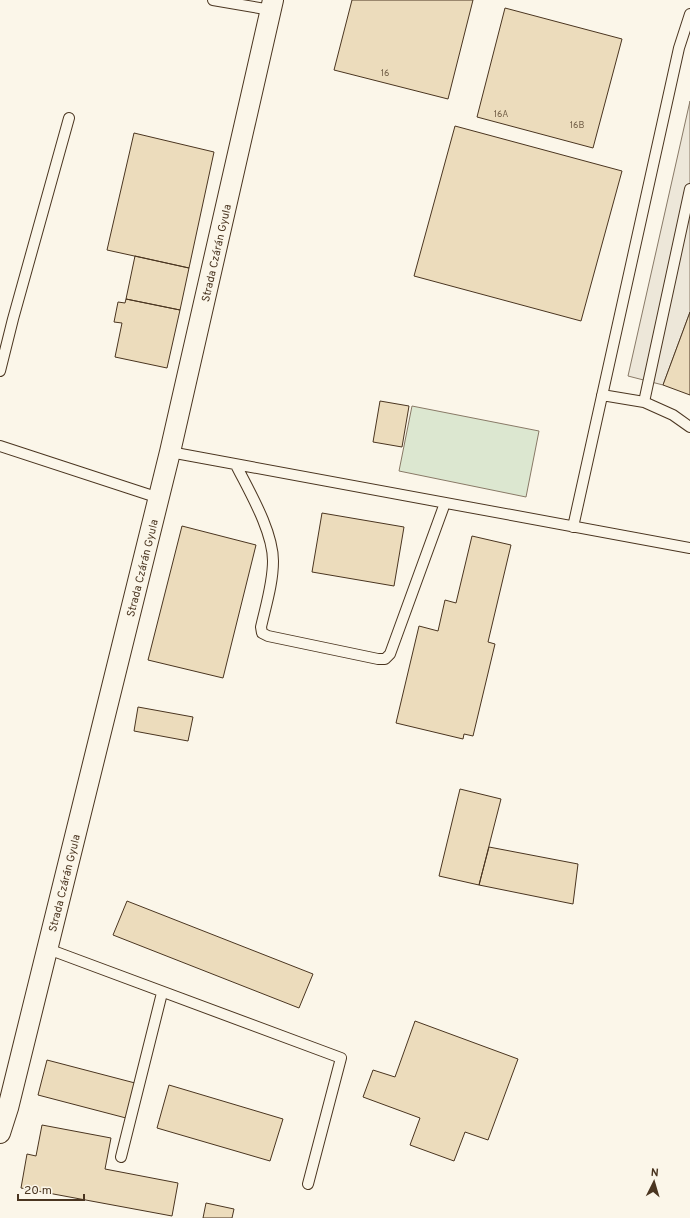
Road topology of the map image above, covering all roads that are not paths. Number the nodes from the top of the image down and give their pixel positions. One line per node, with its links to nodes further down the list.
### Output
1 (213, 0): 2 (lane)
2 (272, 5): 11 (street, Strada Czárán Gyula)
3 (690, 14): 7 (lane)
4 (69, 118): 6 (lane)
5 (690, 189): 8 (lane)
6 (0, 371)
7 (602, 395): 8 (lane); 15 (lane)
8 (644, 402): 9 (lane)
9 (690, 427)
10 (0, 446): 13 (lane)
11 (170, 452): 12 (lane); 13 (street, Strada Czárán Gyula)
12 (236, 465): 14 (lane); 14 (lane)
13 (159, 498): 17 (street, Strada Czárán Gyula)
14 (445, 503): 15 (lane)
15 (573, 527): 16 (lane)
16 (690, 548)
17 (48, 949): 18 (lane); 19 (street, Strada Czárán Gyula)
18 (162, 993): 20 (lane); 21 (lane)
19 (0, 1133)
20 (121, 1157)
21 (308, 1184)

